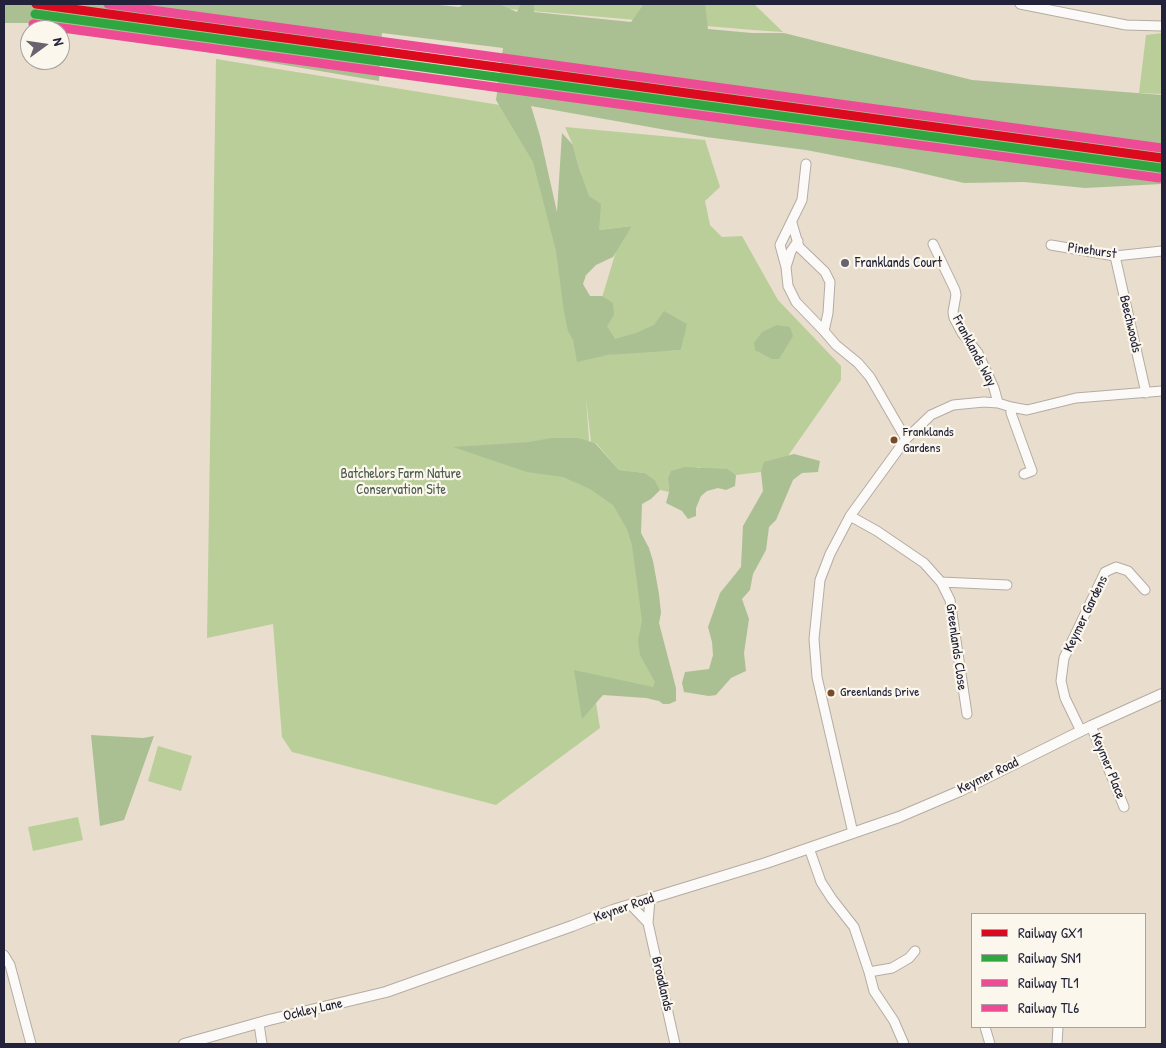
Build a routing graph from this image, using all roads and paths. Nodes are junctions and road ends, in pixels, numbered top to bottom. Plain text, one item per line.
1 (1020, 4) edge
2 (1040, 5) edge
3 (1162, 26) edge
4 (806, 164) dead end
5 (792, 223) junction
6 (798, 241) junction
7 (933, 244) dead end
8 (1051, 245) dead end
9 (1162, 251) edge
10 (1115, 256) junction
11 (786, 267) junction
12 (824, 331) junction
13 (1162, 391) edge
14 (1146, 393) junction
15 (998, 403) junction
16 (1011, 408) junction
17 (906, 438) junction
18 (1024, 474) dead end
19 (850, 516) junction
20 (941, 582) junction
21 (1007, 584) dead end
22 (1145, 590) dead end
23 (1162, 694) edge
24 (967, 714) dead end
25 (1091, 726) junction
26 (1081, 731) junction
27 (1124, 807) dead end
28 (852, 833) junction
29 (809, 848) junction
30 (650, 899) junction
31 (631, 905) junction
32 (648, 923) junction
33 (915, 952) dead end
34 (4, 955) edge
35 (869, 972) junction
36 (440, 973) joint
37 (259, 1024) junction
38 (986, 1028) edge
39 (1058, 1028) edge
40 (31, 1044) edge
41 (184, 1044) edge
42 (262, 1044) edge
43 (675, 1044) edge
44 (904, 1044) edge
45 (990, 1044) edge
46 (1057, 1044) edge

1 - 2 street
2 - 3 street
4 - 5 street
5 - 6 street
5 - 11 street
6 - 11 street
6 - 12 street
7 - 15 street, Franklands Way
8 - 10 street, Pinehurst
9 - 10 street, Pinehurst
10 - 14 street, Beechwoods
11 - 12 street
12 - 17 street
13 - 14 street
14 - 16 street
15 - 16 street
15 - 17 street
16 - 18 street
17 - 19 street
19 - 20 street, Greenlands Close
19 - 28 street
20 - 21 street, Greenlands Close
20 - 24 street, Greenlands Close
22 - 26 street, Keymer Gardens
23 - 25 street, Keymer Road
25 - 26 street, Keymer Road
25 - 27 street, Keymer Place
26 - 28 street, Keymer Road
28 - 29 street, Keymer Road
29 - 30 street, Keyner Road
29 - 35 street
30 - 31 street, Keyner Road
30 - 32 street, Broadlands
31 - 32 street
31 - 36 street, Keyner Road
32 - 43 street, Broadlands
33 - 35 street
34 - 40 street
35 - 44 street
36 - 37 street, Ockley Lane
37 - 41 street, Ockley Lane
37 - 42 street
38 - 45 street
39 - 46 street

